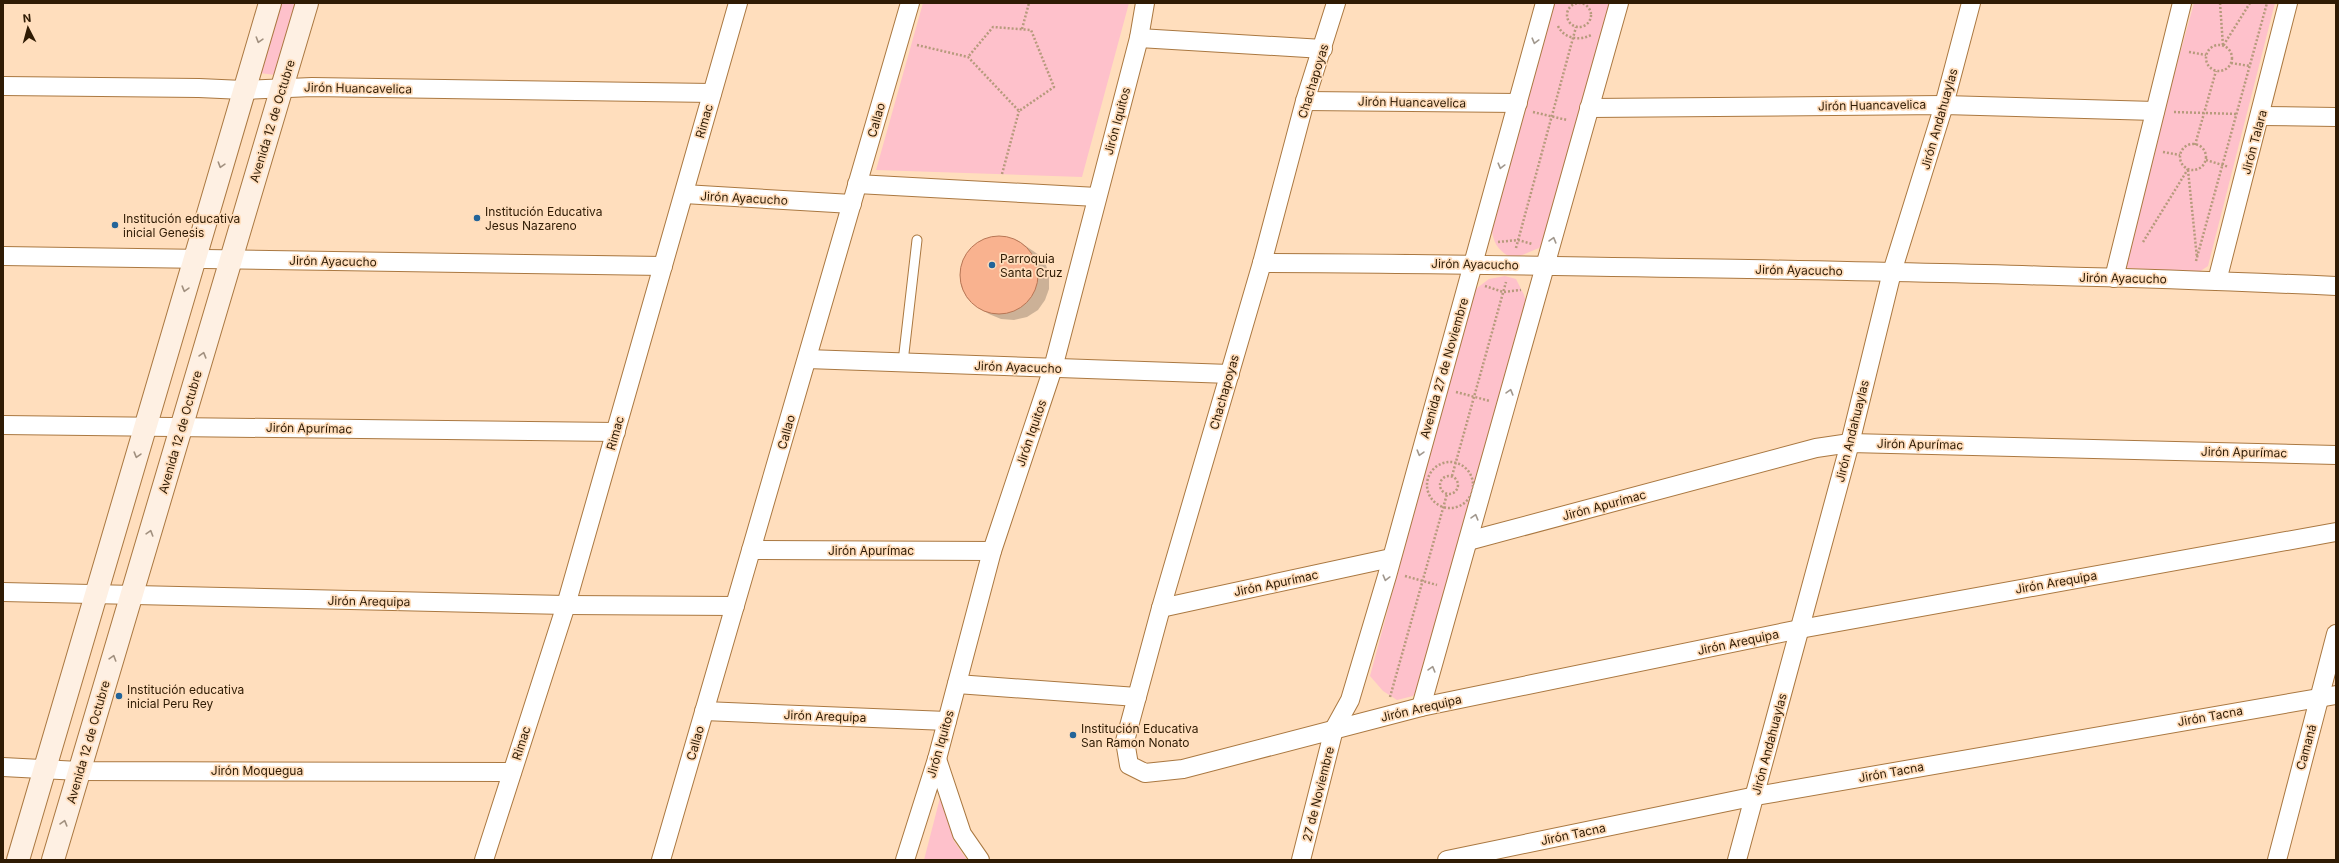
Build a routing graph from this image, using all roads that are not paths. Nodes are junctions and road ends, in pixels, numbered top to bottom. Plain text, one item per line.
1 (270, 3) edge
2 (307, 3) edge
3 (738, 3) edge
4 (910, 3) edge
5 (1145, 3) edge
6 (1336, 3) edge
7 (1545, 3) edge
8 (1619, 3) edge
9 (1971, 3) edge
10 (2182, 3) edge
11 (2288, 3) edge
12 (1139, 38) junction
13 (1323, 49) junction
14 (3, 86) edge
15 (281, 88) junction
16 (243, 90) junction
17 (712, 93) junction
18 (1306, 101) junction
19 (1944, 105) junction
20 (1524, 107) junction
21 (1589, 108) junction
22 (2155, 111) junction
23 (2261, 116) junction
24 (2336, 117) edge
25 (857, 184) junction
26 (684, 194) junction
27 (1097, 197) junction
28 (852, 204) junction
29 (917, 240) dead end
30 (3, 256) edge
31 (193, 260) junction
32 (230, 261) junction
33 (1262, 263) junction
34 (1474, 263) junction
35 (663, 266) junction
36 (1545, 266) junction
37 (1892, 272) junction
38 (2114, 278) junction
39 (2217, 280) junction
40 (2336, 286) edge
41 (807, 358) junction
42 (903, 362) junction
43 (1053, 368) junction
44 (1230, 374) junction
45 (3, 425) edge
46 (145, 426) junction
47 (182, 426) junction
48 (616, 432) junction
49 (1850, 443) junction
50 (2336, 454) edge
51 (2336, 532) edge
52 (1468, 541) junction
53 (751, 550) junction
54 (992, 551) junction
55 (1391, 558) junction
56 (3, 592) edge
57 (95, 594) junction
58 (131, 595) junction
59 (566, 605) junction
60 (735, 606) junction
61 (1161, 608) junction
62 (1800, 629) junction
63 (2336, 634) edge
64 (957, 684) junction
65 (2328, 696) edge
66 (1137, 697) junction
67 (1421, 707) junction
68 (704, 711) junction
69 (947, 721) junction
70 (1334, 729) junction
71 (937, 759) junction
72 (3, 767) edge
73 (44, 770) junction
74 (79, 771) junction
75 (512, 772) junction
76 (1145, 773) joint
77 (1756, 796) junction
78 (18, 860) edge
79 (53, 860) edge
80 (484, 860) edge
81 (661, 860) edge
82 (904, 860) edge
83 (980, 860) edge
84 (1301, 860) edge
85 (1447, 860) edge
86 (1737, 860) edge
87 (2276, 860) edge

1 -> 16 main road
2 - 15 main road, Avenida 12 de Octubre
3 - 17 street, Rimac
4 - 25 street, Callao
5 - 12 street, Jirón Iquitos
6 - 13 street, Chachapoyas
7 -> 20 street, Avenida 27 de Noviembre
8 - 21 street
9 - 19 street, Jirón Andahuaylas
10 - 22 street
11 - 23 street, Jirón Talara
12 - 13 street
12 - 27 street, Jirón Iquitos
13 - 18 street, Chachapoyas
14 - 16 street, Jirón Huancavelica
15 - 16 street, Jirón Huancavelica
15 - 17 street, Jirón Huancavelica
15 - 32 main road, Avenida 12 de Octubre
16 -> 31 main road
17 - 26 street, Rimac
18 - 20 street, Jirón Huancavelica
18 - 33 street, Chachapoyas
19 - 21 street, Jirón Huancavelica
19 - 22 street, Jirón Huancavelica
19 - 37 street, Jirón Andahuaylas
20 -> 34 street, Avenida 27 de Noviembre
36 -> 21 street
22 - 38 street
23 - 24 street
23 - 39 street, Jirón Talara
25 - 27 street
25 - 28 street, Callao
26 - 28 street, Jirón Ayacucho
26 - 35 street, Rimac
27 - 43 street, Jirón Iquitos
28 - 41 street, Callao
29 - 42 lane
30 - 31 street, Jirón Ayacucho
31 - 32 street, Jirón Ayacucho
31 -> 46 main road
32 - 35 street, Jirón Ayacucho
47 -> 32 main road, Avenida 12 de Octubre
33 - 34 street, Jirón Ayacucho
33 - 44 street, Chachapoyas
34 - 36 street, Jirón Ayacucho
34 -> 55 street, Avenida 27 de Noviembre
35 - 48 street, Rimac
36 - 37 street, Jirón Ayacucho
52 -> 36 street
37 - 38 street, Jirón Ayacucho
37 - 49 street, Jirón Andahuaylas
38 - 39 street, Jirón Ayacucho
39 - 40 street, Jirón Ayacucho
41 - 42 street, Jirón Ayacucho
41 - 53 street, Callao
42 - 43 street, Jirón Ayacucho
43 - 44 street, Jirón Ayacucho
43 - 54 street, Jirón Iquitos
44 - 61 street, Chachapoyas
45 - 46 street, Jirón Apurímac
46 - 47 street, Jirón Apurímac
46 -> 57 main road
47 - 48 street, Jirón Apurímac
58 -> 47 main road, Avenida 12 de Octubre
48 - 59 street, Rimac
49 - 50 street, Jirón Apurímac
49 - 52 street, Jirón Apurímac
49 - 62 street, Jirón Andahuaylas
51 - 62 street, Jirón Arequipa
67 -> 52 street
53 - 54 street, Jirón Apurímac
53 - 60 street, Callao
54 - 64 street, Jirón Iquitos
55 - 61 street, Jirón Apurímac
55 -> 70 street, Avenida 27 de Noviembre
56 - 57 street, Jirón Arequipa
57 - 58 street, Jirón Arequipa
57 - 73 main road
58 - 59 street, Jirón Arequipa
74 -> 58 main road, Avenida 12 de Octubre
59 - 60 street, Jirón Arequipa
59 - 75 street, Rimac
60 - 68 street, Callao
61 - 66 street, Chachapoyas
62 - 67 street, Jirón Arequipa
62 - 77 street, Jirón Andahuaylas
63 - 65 street, Camaná
64 - 66 street
64 - 69 street, Jirón Iquitos
65 - 77 street, Jirón Tacna
65 - 87 street, Camaná
66 - 76 street, Chachapoyas
67 - 70 street, Jirón Arequipa
68 - 69 street, Jirón Arequipa
68 - 81 street, Callao
69 - 71 street, Jirón Iquitos
70 - 76 street, Jirón Arequipa
70 - 84 street, 27 de Noviembre
71 - 82 street, Jirón Iquitos
71 - 83 street
72 - 73 street, Jirón Moquegua
73 - 74 street, Jirón Moquegua
73 - 78 main road
74 - 75 street, Jirón Moquegua
79 -> 74 main road, Avenida 12 de Octubre
75 - 80 street, Rimac
77 - 85 street, Jirón Tacna
77 - 86 street, Jirón Andahuaylas

